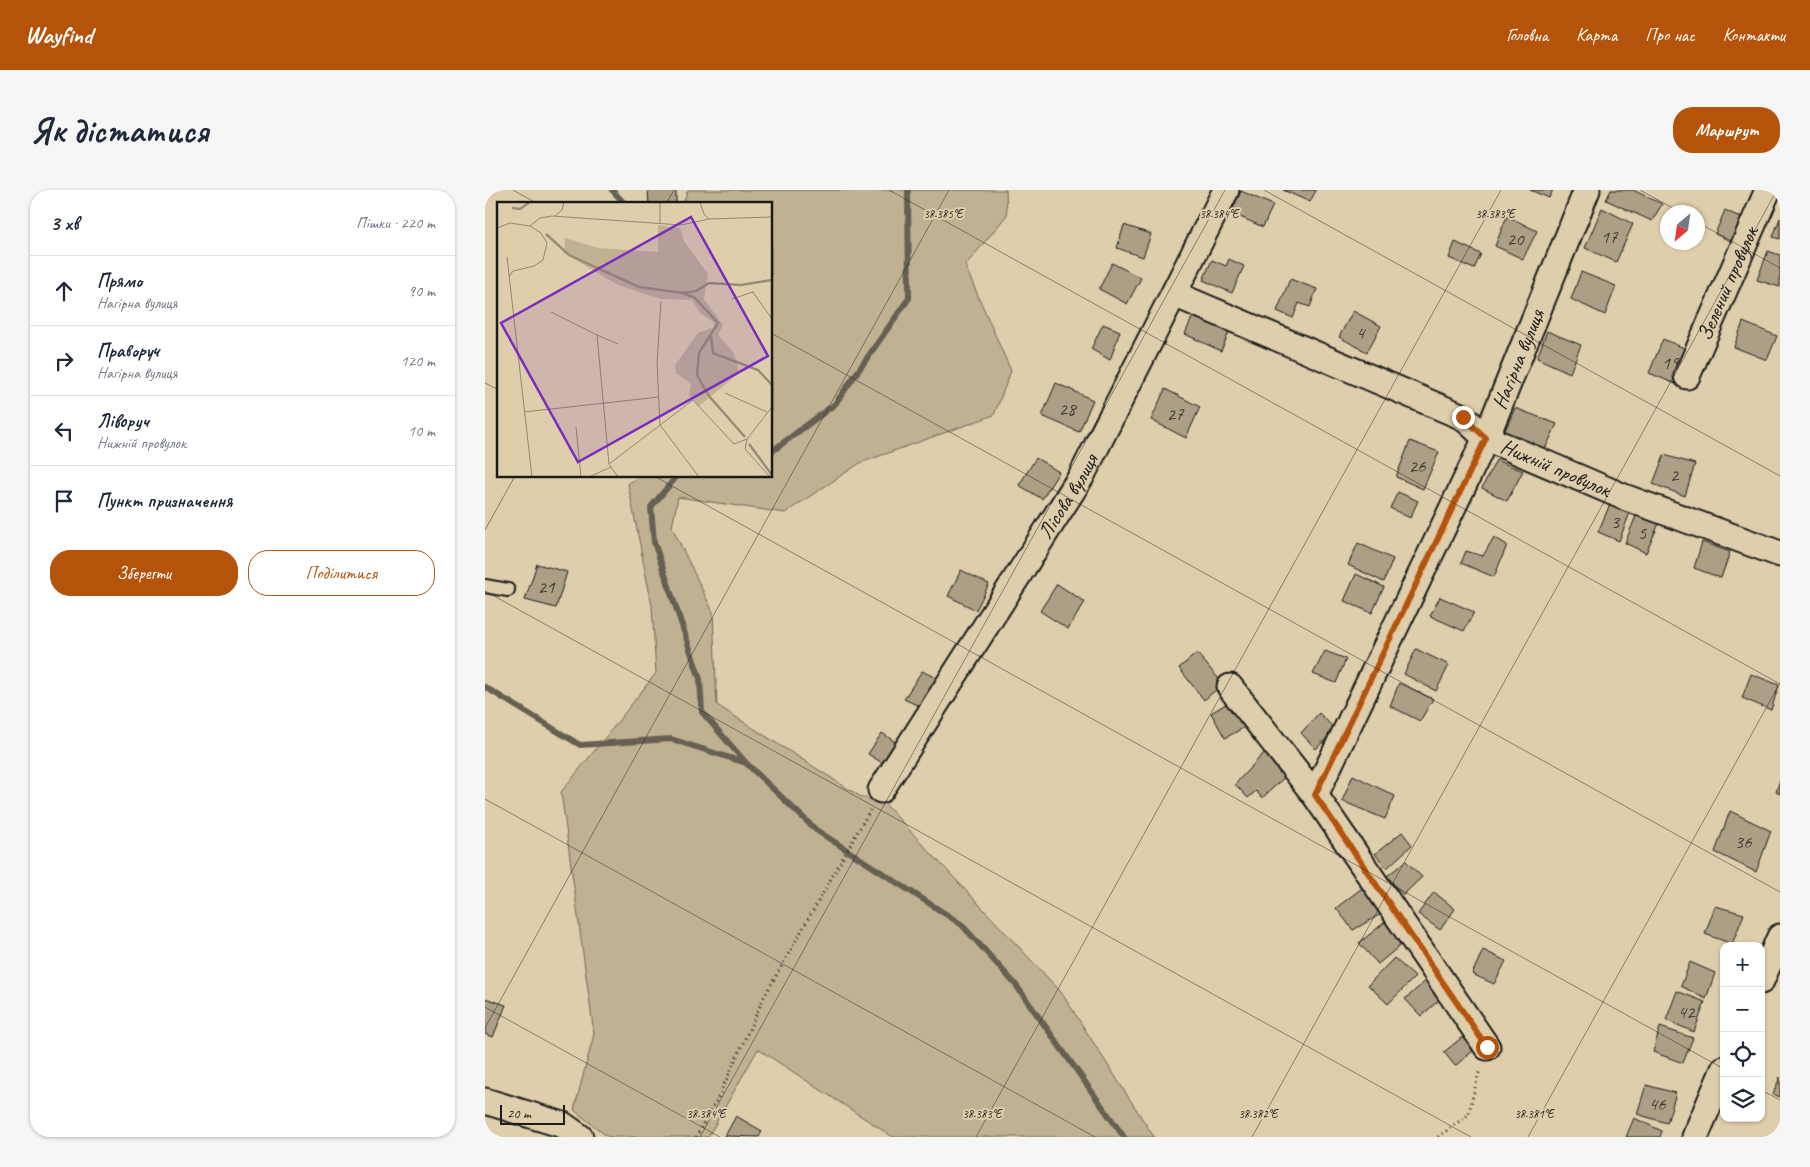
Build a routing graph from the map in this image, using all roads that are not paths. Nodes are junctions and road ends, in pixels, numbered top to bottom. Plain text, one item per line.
1 (1226, 190) edge
2 (1587, 190) edge
3 (1768, 190) edge
4 (1174, 294) junction
5 (1687, 376) dead end
6 (1486, 438) junction
7 (1780, 554) edge
8 (485, 586) edge
9 (508, 590) dead end
10 (1230, 687) dead end
11 (881, 790) road end
12 (1315, 795) junction
13 (1780, 937) edge
14 (1765, 972) edge
15 (1487, 1047) road end
16 (1720, 1077) edge
17 (485, 1102) edge
18 (580, 1137) edge
19 (1695, 1137) edge

1 - 4 street, Лісова вулиця
2 - 6 street, Нагірна вулиця
3 - 5 street, Зелений провулок
4 - 6 street, Нижній провулок
4 - 11 street, Лісова вулиця
6 - 7 street, Нижній провулок
6 - 12 street, Нагірна вулиця
8 - 9 lane
10 - 12 street
12 - 15 street
13 - 14 street
16 - 19 street
17 - 18 street

